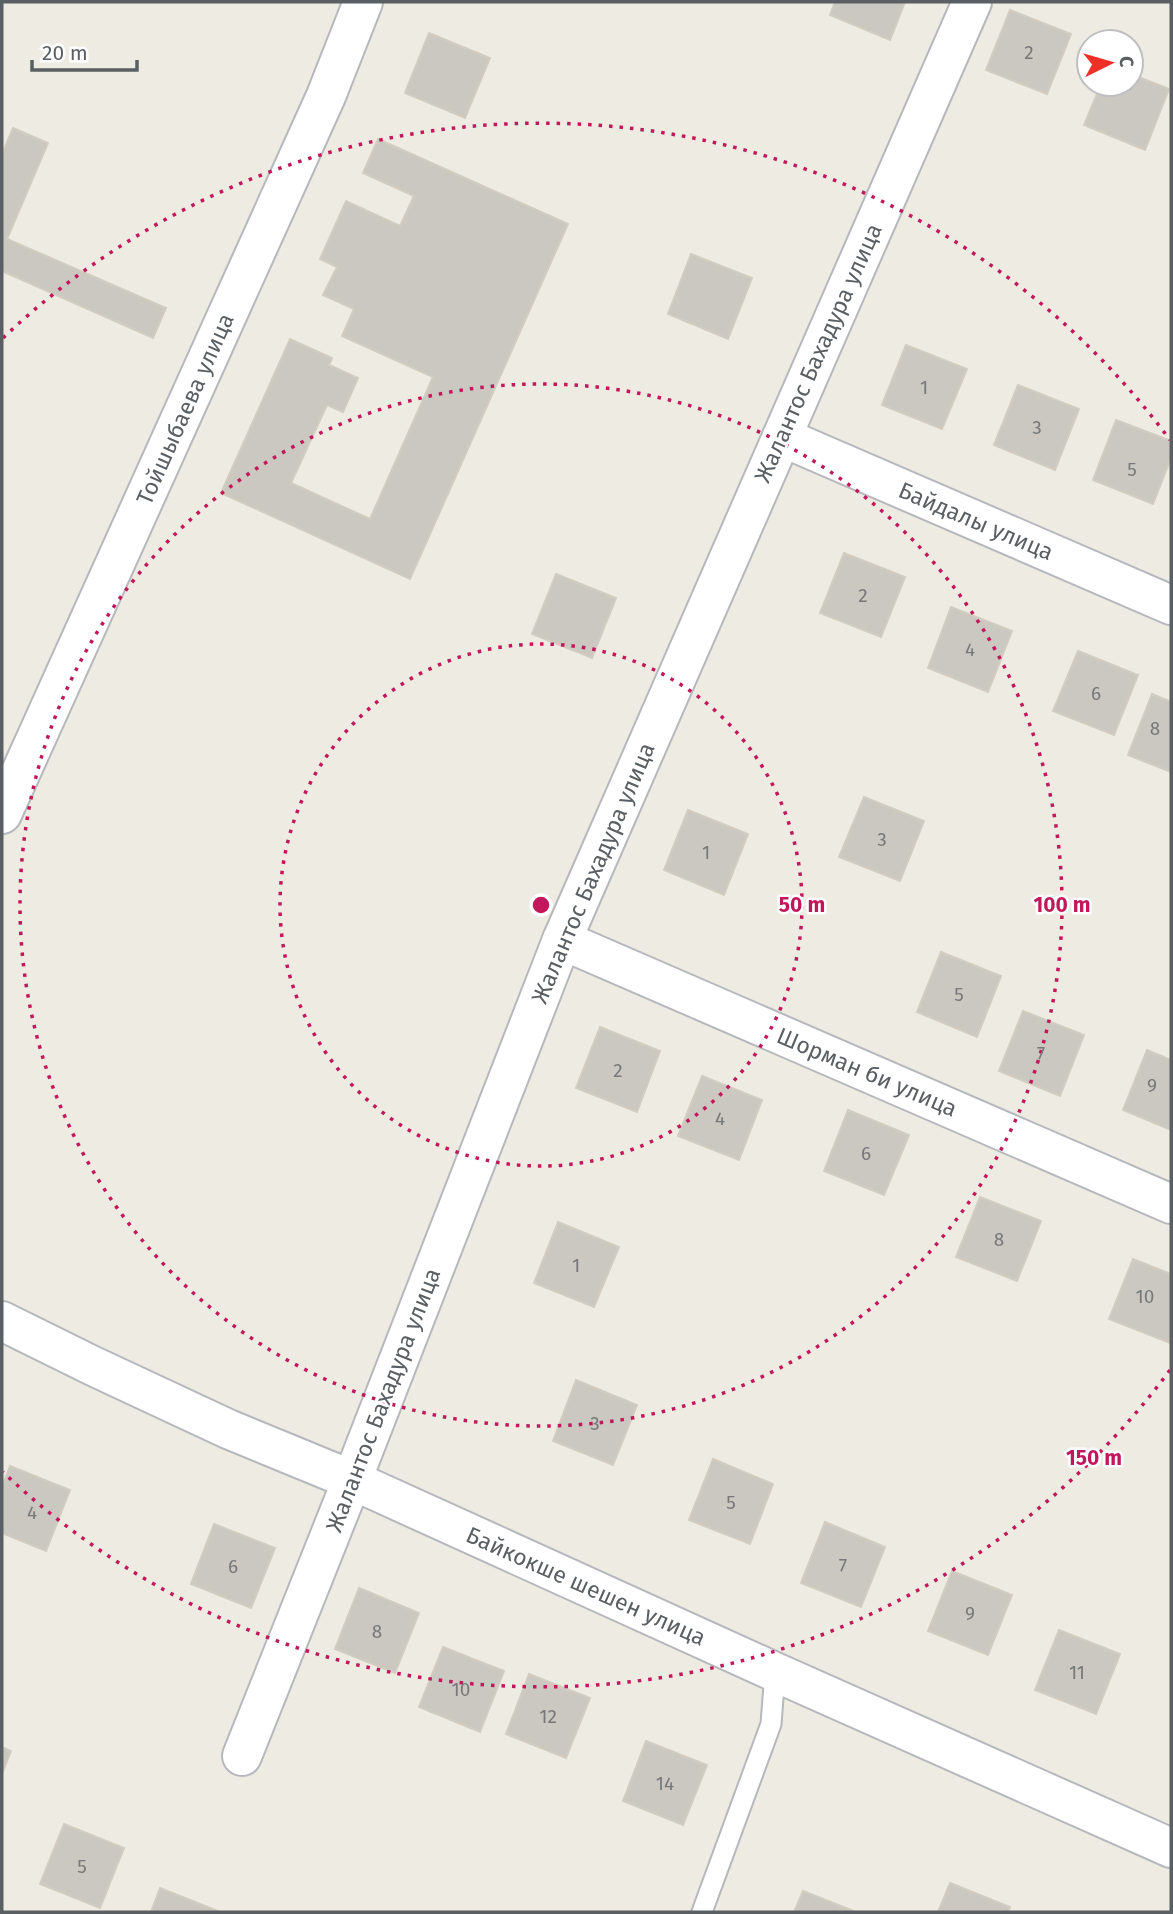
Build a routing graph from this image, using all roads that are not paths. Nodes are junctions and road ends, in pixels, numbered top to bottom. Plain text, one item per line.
1 (363, 2) edge
2 (972, 2) edge
3 (782, 437) junction
4 (1171, 605) edge
5 (2, 814) edge
6 (562, 940) junction
7 (1171, 1204) edge
8 (2, 1321) edge
9 (352, 1480) junction
10 (775, 1672) junction
11 (242, 1756) dead end
12 (1171, 1848) edge
13 (702, 1912) edge

1 - 5 street, Тойшыбаева улица
2 - 3 street, Жалантос Бахадура улица
3 - 4 street, Байдалы улица
3 - 6 street, Жалантос Бахадура улица
6 - 7 street, Шорман би улица
6 - 9 street, Жалантос Бахадура улица
8 - 9 street, Байкокше шешен улица
9 - 10 street, Байкокше шешен улица
9 - 11 street, Жалантос Бахадура улица
10 - 12 street, Байкокше шешен улица
10 - 13 lane

